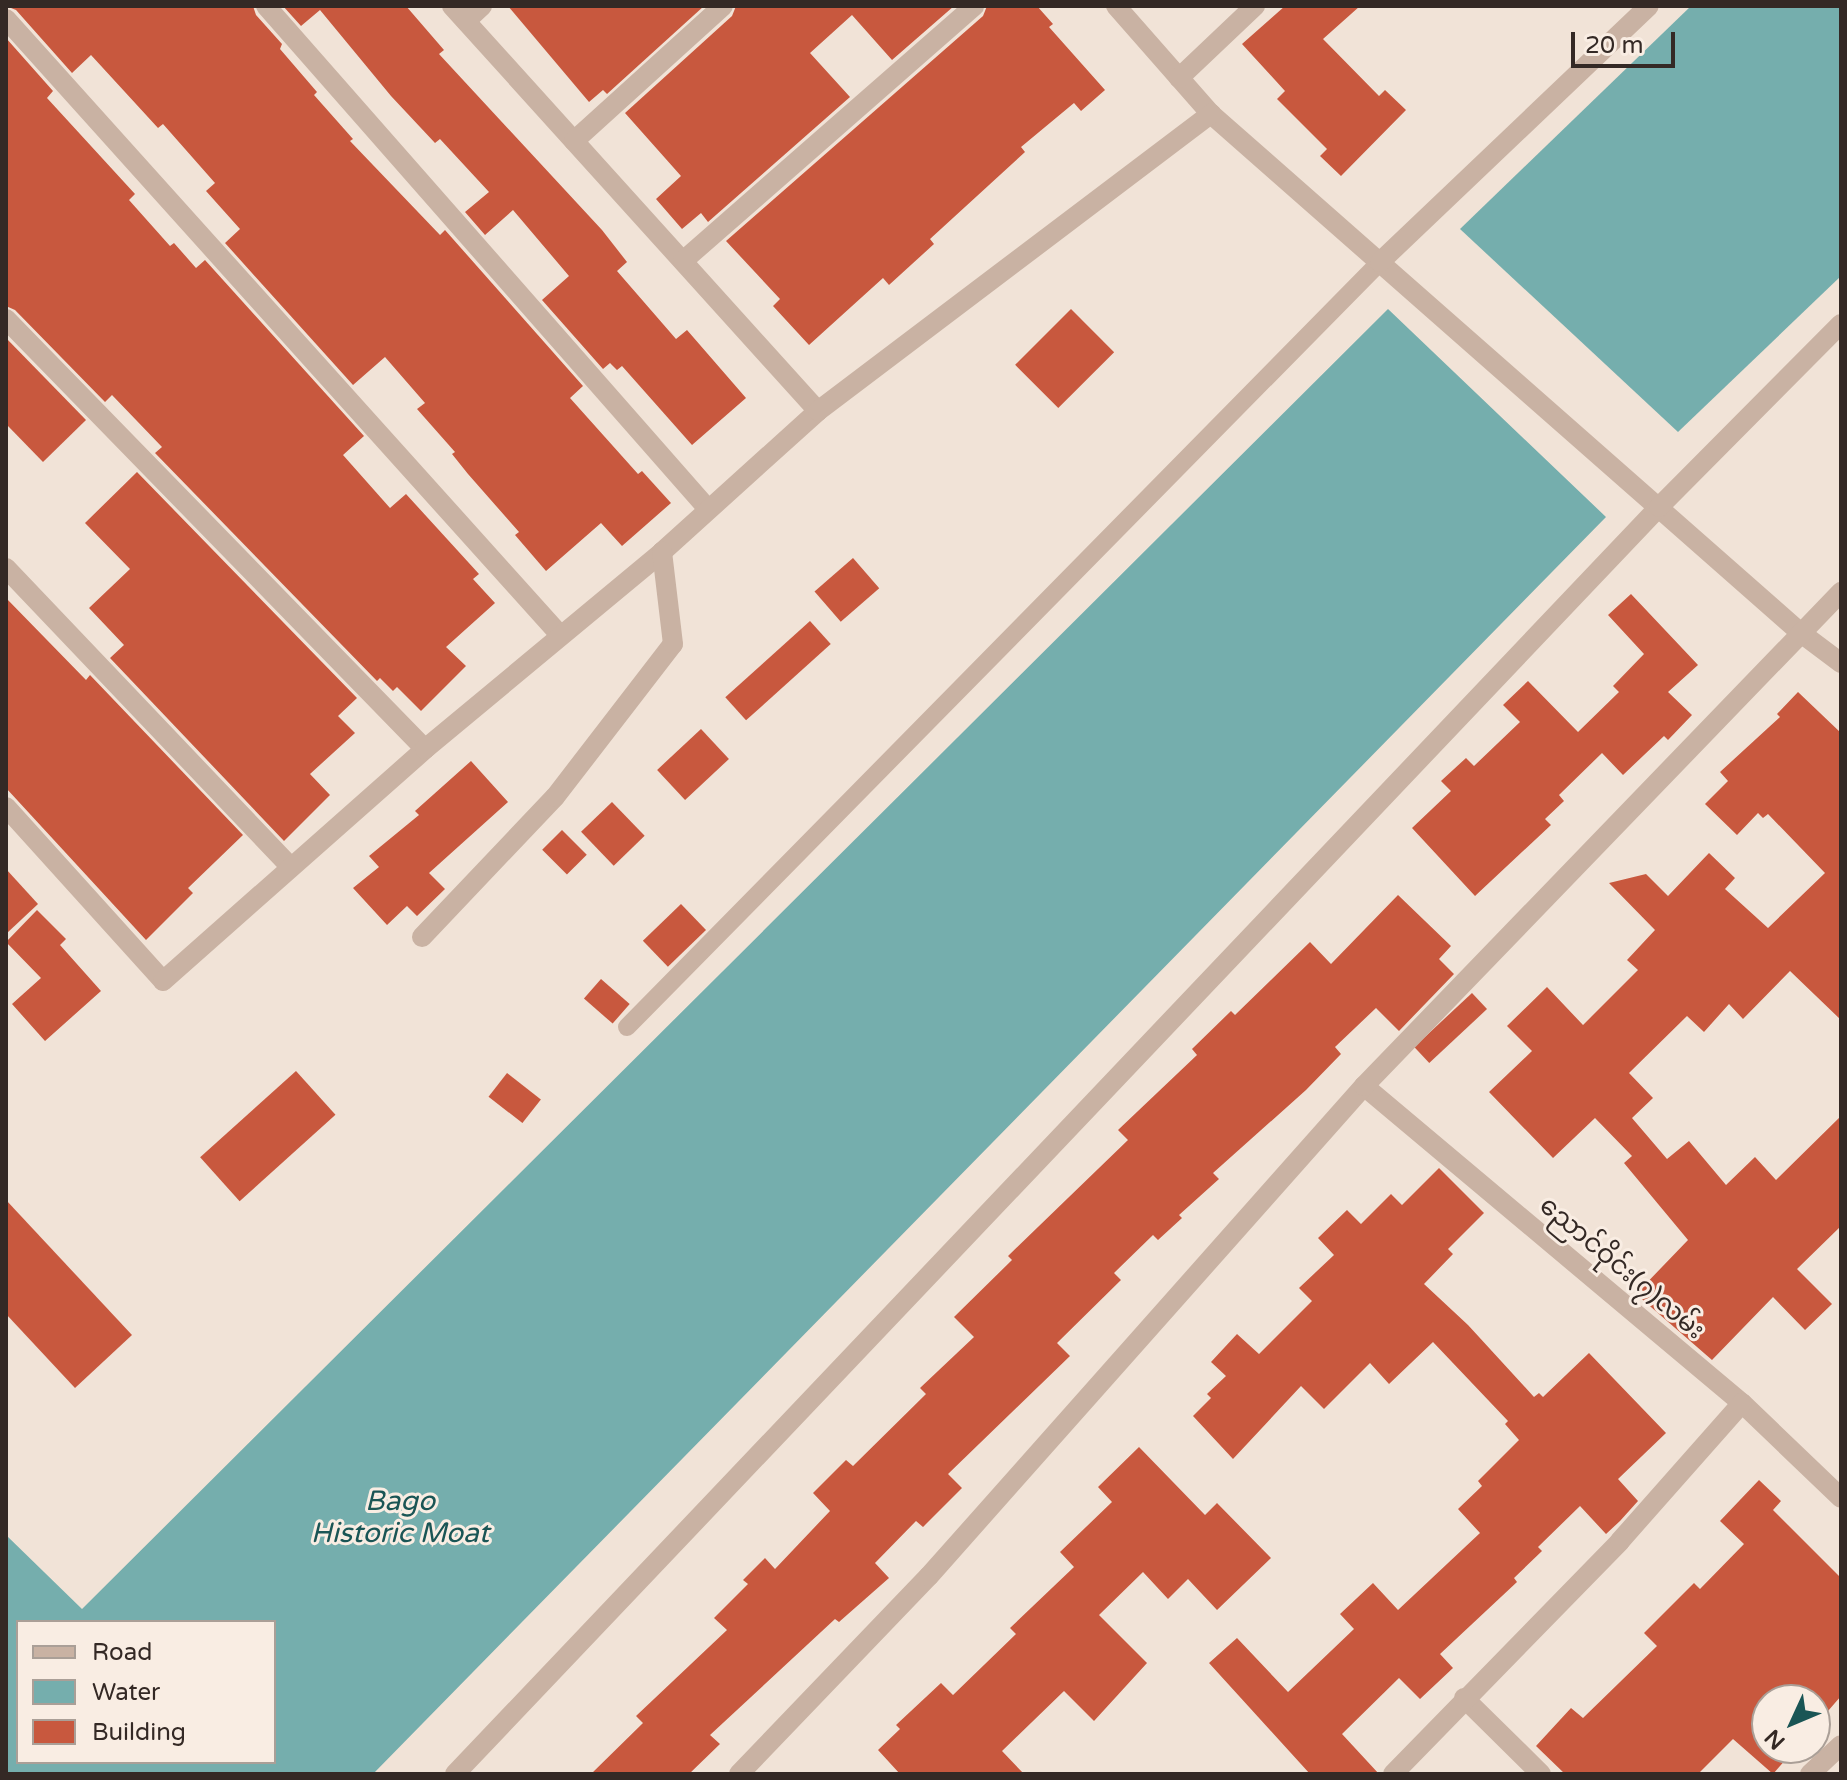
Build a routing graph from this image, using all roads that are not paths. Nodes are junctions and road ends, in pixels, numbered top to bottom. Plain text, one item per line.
1 (266, 6) edge
2 (482, 6) edge
3 (723, 6) edge
4 (974, 6) edge
5 (1116, 6) edge
6 (1255, 6) edge
7 (1649, 6) edge
8 (459, 14) edge
9 (6, 19) edge
10 (1179, 78) junction
11 (1211, 114) junction
12 (574, 141) junction
13 (683, 261) junction
14 (1380, 262) junction
15 (6, 319) edge
16 (1841, 324) edge
17 (818, 411) junction
18 (1659, 507) junction
19 (708, 509) junction
20 (662, 552) junction
21 (6, 568) edge
22 (1841, 592) edge
23 (1801, 633) junction
24 (560, 635) junction
25 (1841, 663) edge
26 (425, 749) junction
27 (6, 807) edge
28 (291, 867) junction
29 (422, 937) dead end
30 (627, 1027) dead end
31 (1364, 1086) junction
32 (1742, 1403) junction
33 (1841, 1498) edge
34 (1464, 1698) junction
35 (1841, 1745) edge
36 (455, 1774) edge
37 (739, 1774) edge
38 (1393, 1774) edge
39 (1541, 1774) edge
40 (1810, 1774) edge

1 - 19 street
2 - 8 street
3 - 12 street
4 - 13 street
5 - 10 street
6 - 10 street
7 - 14 street
8 - 12 street
9 - 24 street
10 - 11 street
11 - 14 street
11 - 17 street
12 - 13 street
13 - 17 street
14 - 18 street
14 - 30 lane
15 - 26 street
16 - 18 street
17 - 19 street
18 - 23 street
18 - 36 street
19 - 20 street
20 - 24 street
20 - 29 street
21 - 28 street
22 - 23 street
23 - 25 street
23 - 31 street
24 - 26 street
26 - 28 street
27 - 28 street
31 - 32 street, ညောင်ဝိုင်း(၇)လမ်း
31 - 37 street
32 - 33 street, ညောင်ဝိုင်း(၇)လမ်း
32 - 34 street
34 - 38 street
34 - 39 street
35 - 40 street

